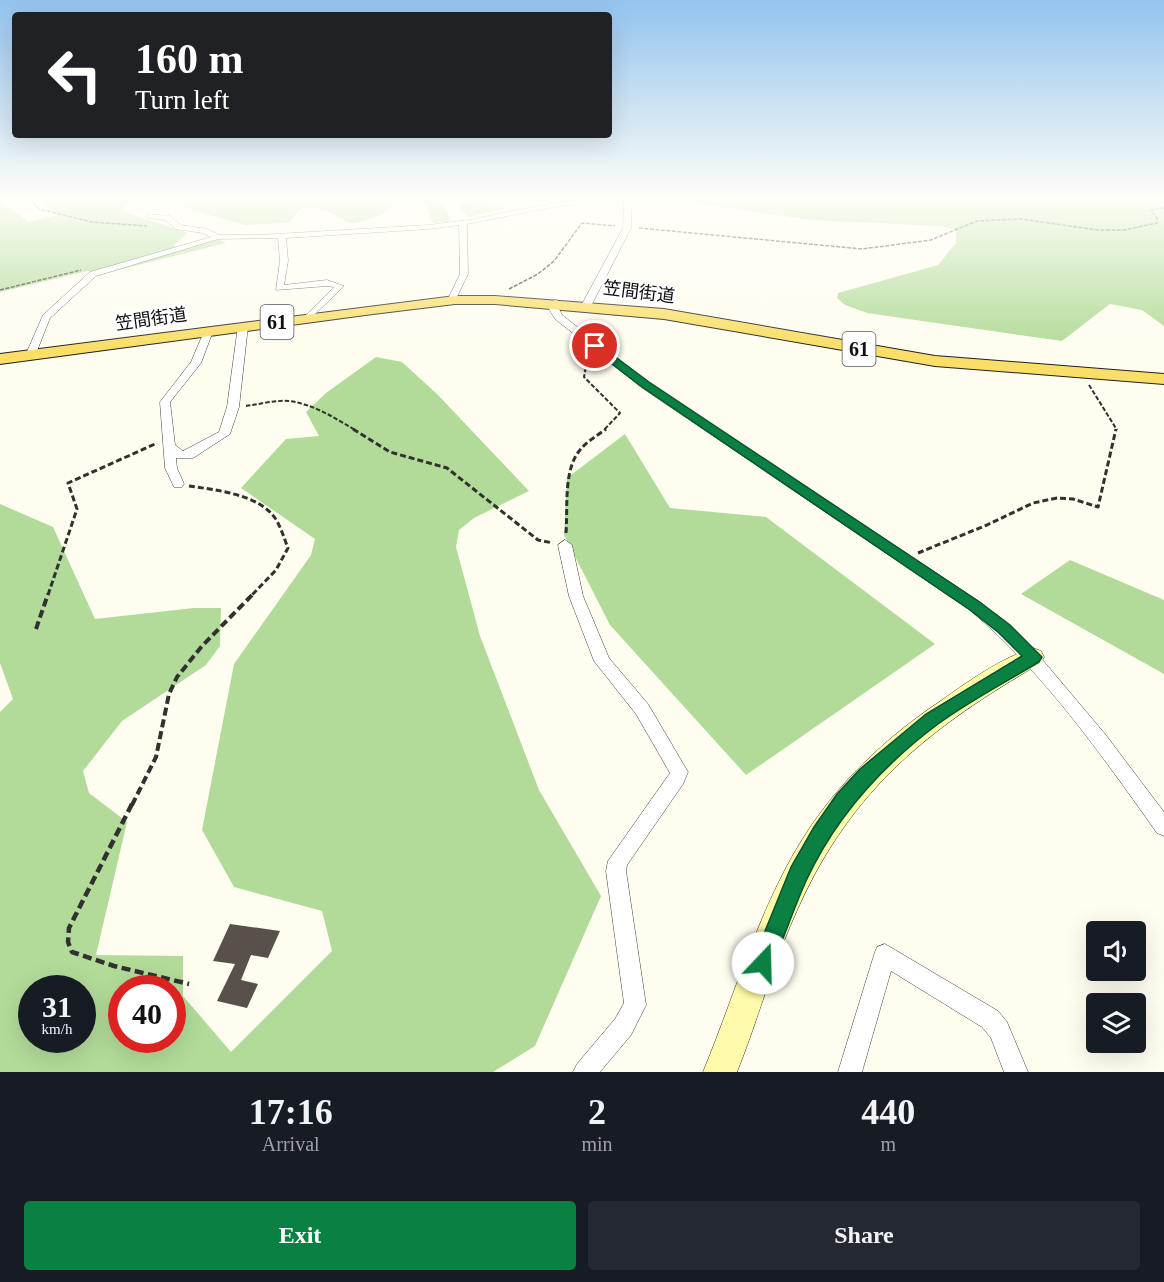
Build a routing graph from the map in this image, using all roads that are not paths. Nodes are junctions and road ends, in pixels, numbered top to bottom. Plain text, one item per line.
1 (177, 249) edge
2 (283, 249) edge
3 (464, 249) edge
4 (616, 249) edge
5 (451, 301) junction
6 (556, 303) junction
7 (586, 306) junction
8 (309, 317) junction
9 (243, 326) junction
10 (208, 331) junction
11 (31, 354) junction
12 (0, 358) edge
13 (1164, 379) edge
14 (169, 443) junction
15 (178, 484) road end
16 (565, 545) road end
17 (1034, 657) junction
18 (1164, 827) edge
19 (585, 1072) edge
20 (720, 1072) edge
21 (850, 1072) edge
22 (1016, 1072) edge

1 - 11 street
2 - 8 street
3 - 5 street
4 - 7 street
5 - 6 main road, 笠間街道 / 61
5 - 8 main road, 笠間街道 / 61
6 - 7 main road, 笠間街道 / 61
6 - 17 street
7 - 13 main road, 笠間街道 / 61
8 - 9 main road, 笠間街道 / 61
9 - 10 main road, 笠間街道 / 61
9 - 14 street
10 - 11 main road, 笠間街道 / 61
10 - 14 street
11 - 12 main road, 笠間街道 / 61
14 - 15 street
16 - 19 street
17 - 18 street
17 - 20 street
21 - 22 street

